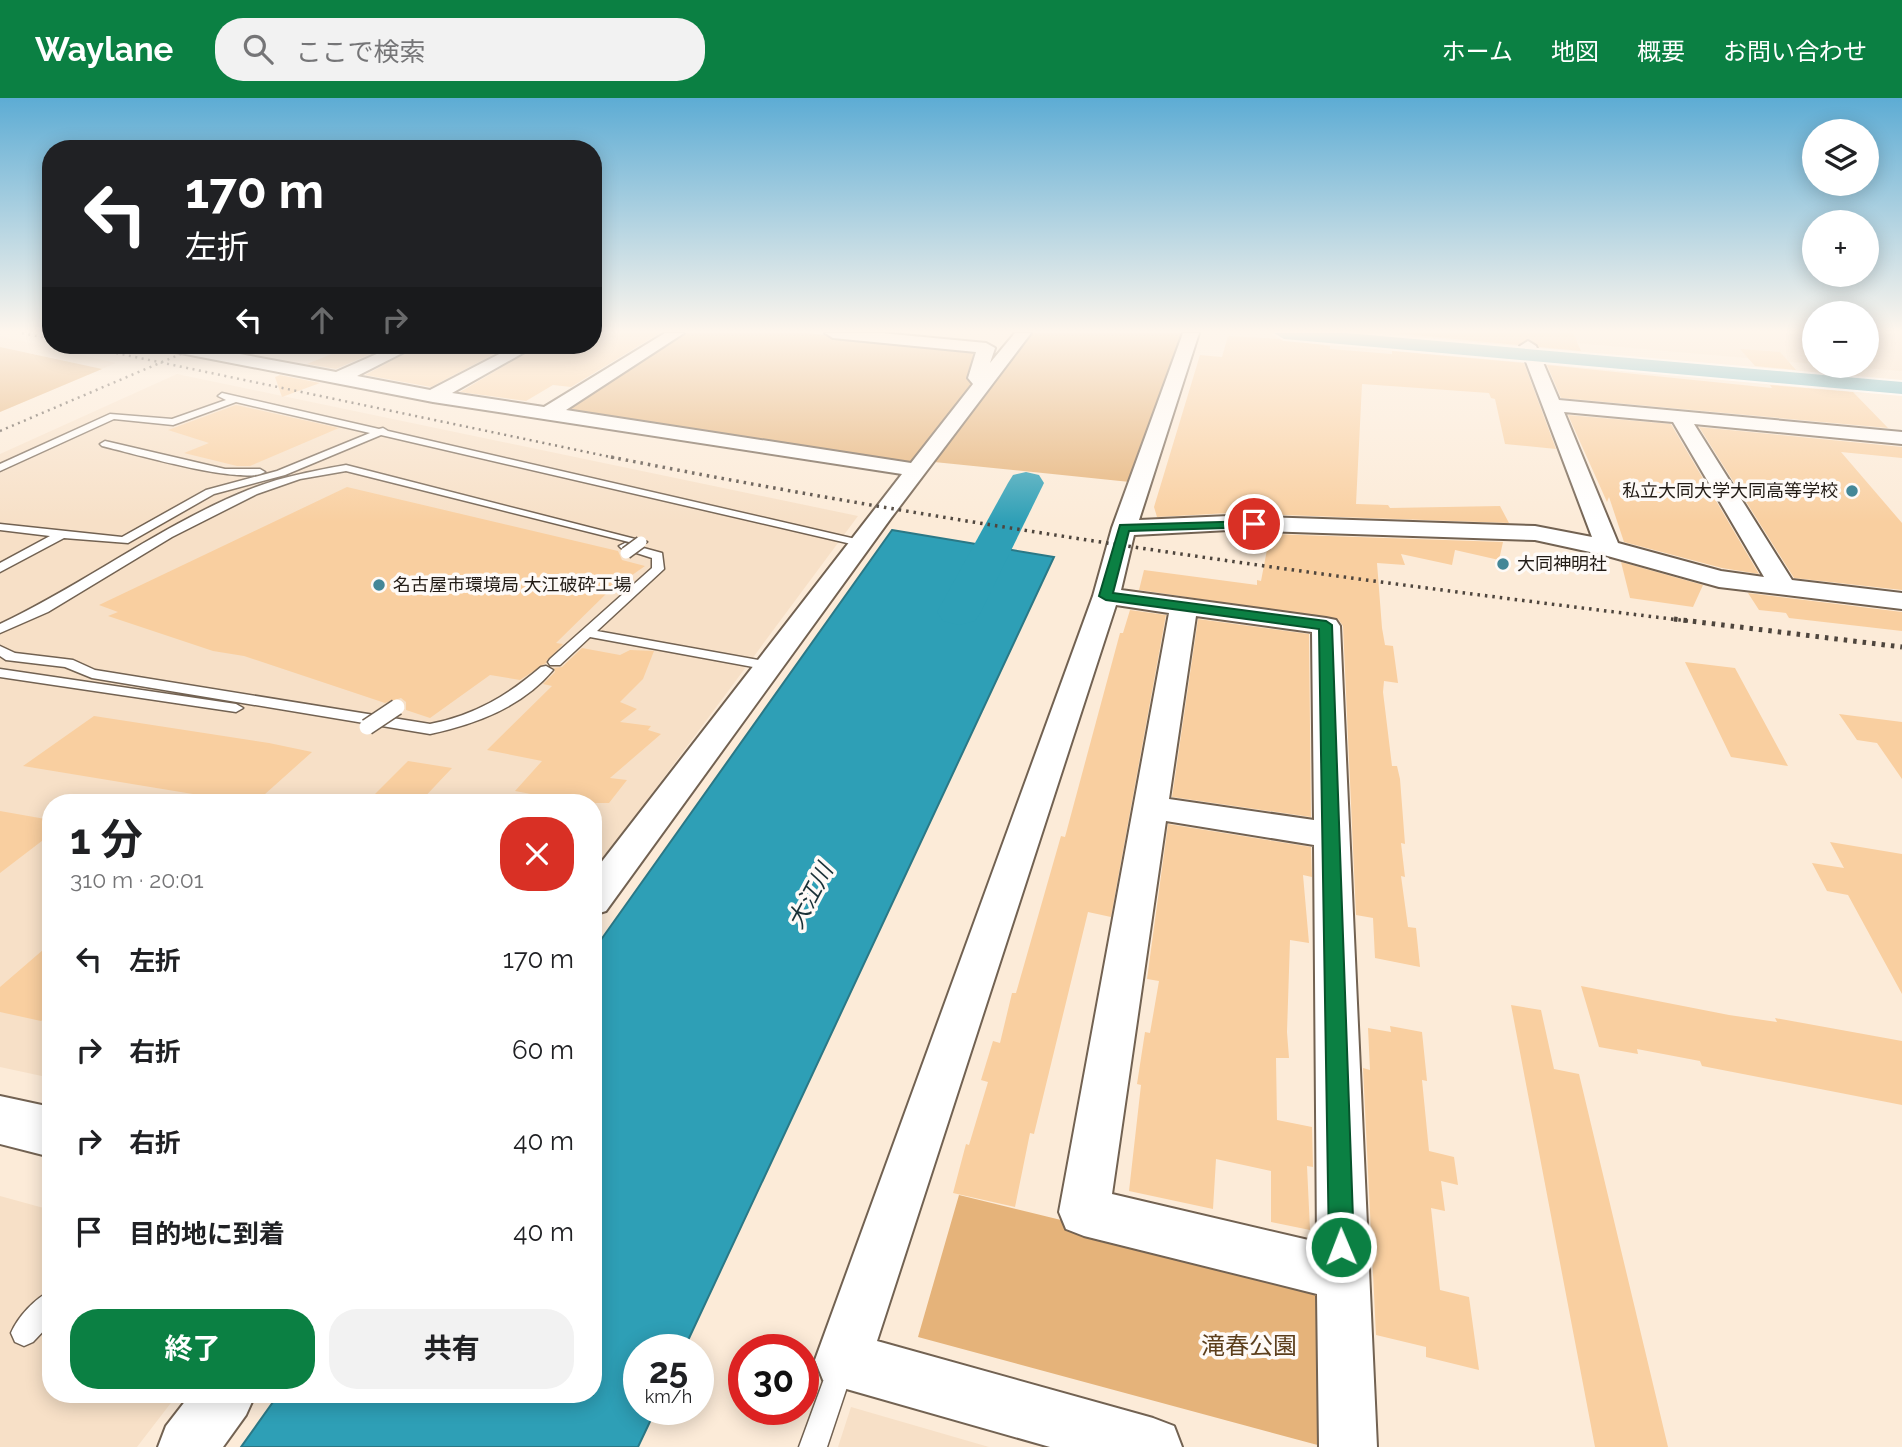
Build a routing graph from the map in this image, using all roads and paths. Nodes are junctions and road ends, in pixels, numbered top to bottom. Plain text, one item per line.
1 (222, 396) dead end
2 (433, 396) edge
3 (575, 396) edge
4 (973, 396) edge
5 (1169, 396) edge
6 (1549, 396) edge
7 (236, 399) junction
8 (1553, 405) junction
9 (548, 413) junction
10 (1680, 417) junction
11 (383, 431) junction
12 (1902, 438) edge
13 (105, 444) dead end
14 (0, 468) edge
15 (292, 469) junction
16 (916, 470) junction
17 (365, 473) junction
18 (2, 528) edge
19 (1124, 528) junction
20 (62, 534) junction
21 (860, 543) junction
22 (1608, 548) junction
23 (626, 553) dead end
24 (0, 568) edge
25 (1782, 585) junction
26 (1106, 596) junction
27 (1902, 601) edge
28 (1184, 606) junction
29 (0, 629) edge
30 (588, 633) junction
31 (6, 653) edge
32 (769, 666) junction
33 (0, 673) edge
34 (43, 680) junction
35 (397, 707) dead end
36 (1149, 807) junction
37 (1330, 835) junction
38 (602, 889) edge
39 (0, 1120) edge
40 (42, 1130) edge
41 (1342, 1275) junction
42 (42, 1314) edge
43 (24, 1333) dead end
44 (843, 1360) junction
45 (220, 1403) edge
46 (187, 1447) edge
47 (813, 1447) edge
48 (1153, 1447) edge
49 (1348, 1447) edge

1 - 7 lane
2 - 9 street
3 - 9 street
4 - 16 street
5 - 19 street
6 - 8 street
7 - 11 lane
7 - 14 lane
8 - 10 street
8 - 22 street
9 - 16 street
10 - 12 street
10 - 25 street
11 - 15 lane
11 - 21 lane
13 - 15 lane
15 - 20 lane
16 - 21 street
17 - 23 lane, bridge
17 - 29 lane
17 - 30 lane
18 - 20 lane
19 - 22 street
19 - 26 street
20 - 24 lane
21 - 32 street
22 - 25 street
25 - 27 street
26 - 28 street
26 - 44 street
28 - 36 street
28 - 37 street
30 - 31 lane
30 - 32 lane
31 - 34 lane
32 - 38 street
33 - 34 lane
34 - 35 lane, bridge
36 - 37 street
36 - 41 street
37 - 41 street
39 - 40 street
41 - 49 street
42 - 43 lane
44 - 47 lane
44 - 48 street
45 - 46 street

